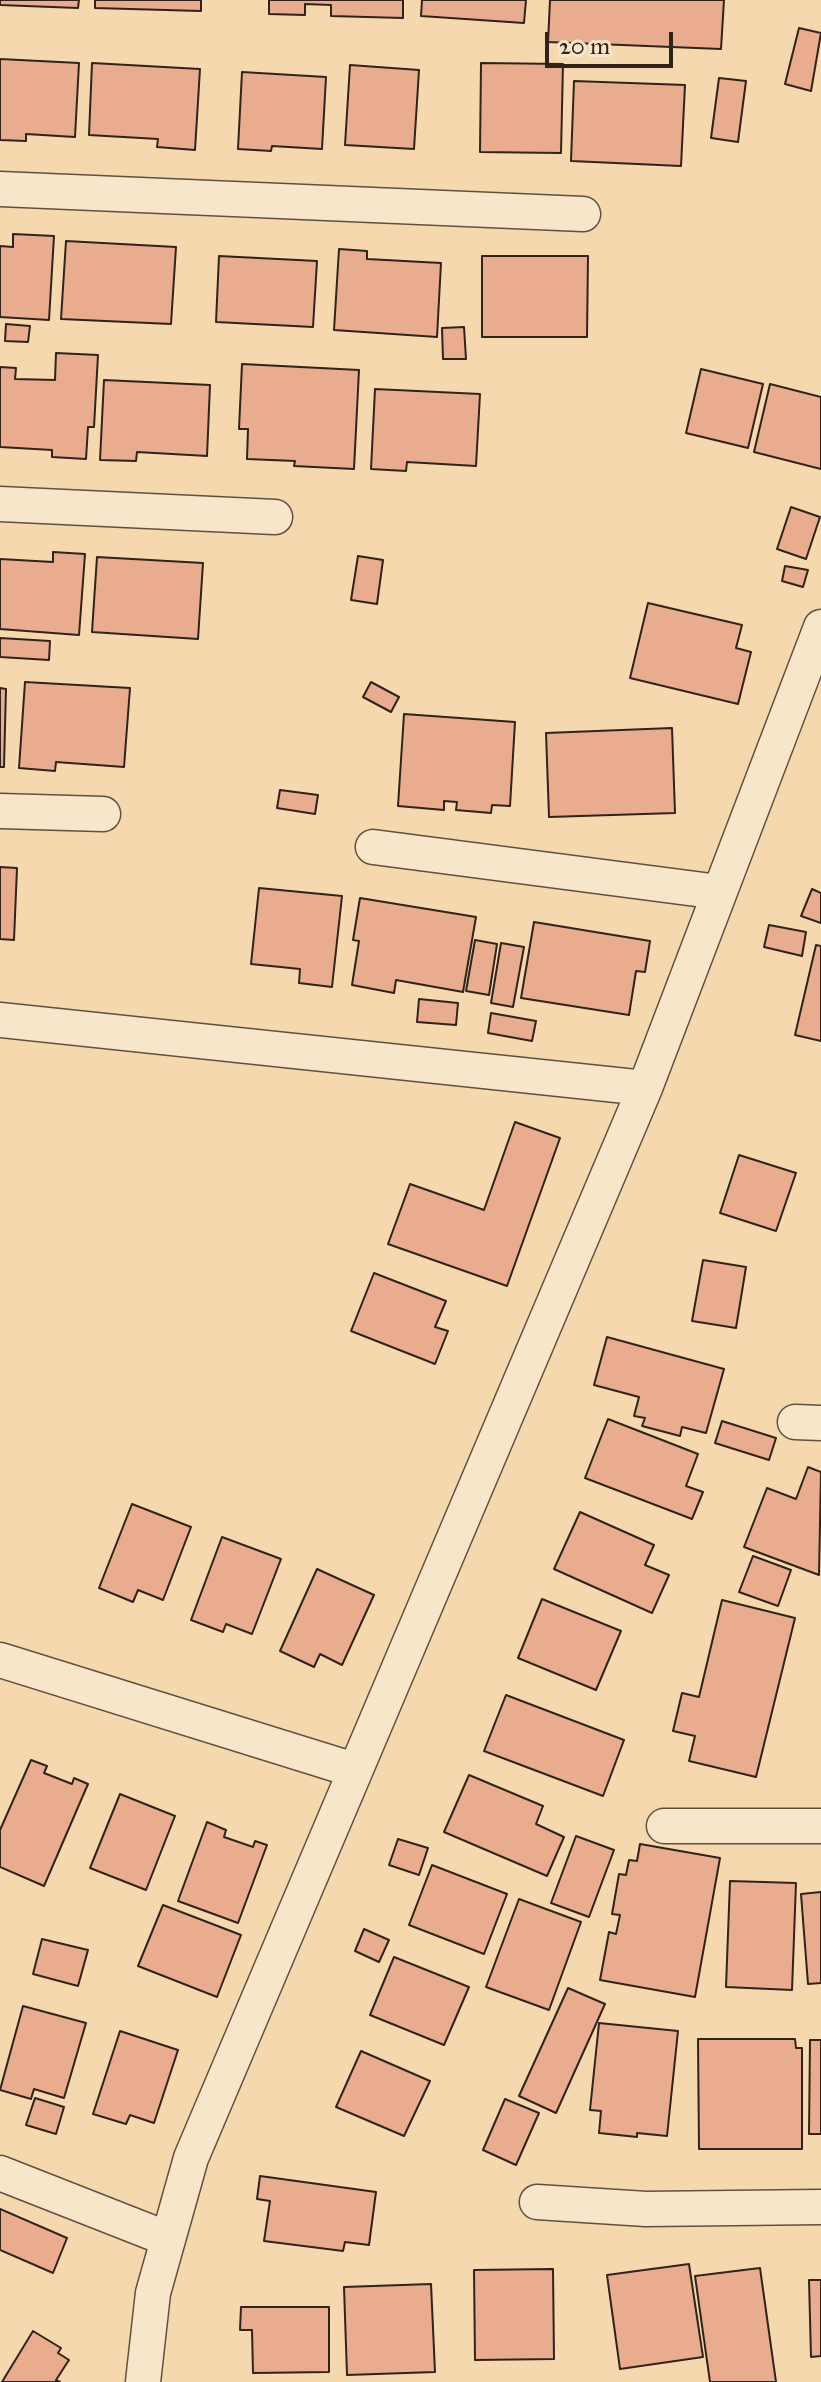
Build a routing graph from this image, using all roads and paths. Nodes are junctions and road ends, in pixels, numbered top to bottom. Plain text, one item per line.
1 (0, 189) edge
2 (583, 214) dead end
3 (0, 504) edge
4 (275, 517) dead end
5 (821, 627) edge
6 (0, 811) edge
7 (103, 814) dead end
8 (373, 847) dead end
9 (719, 892) junction
10 (15, 1022) edge
11 (645, 1088) junction
12 (0, 1660) edge
13 (354, 1770) junction
14 (664, 1826) dead end
15 (821, 1826) edge
16 (0, 2173) edge
17 (537, 2202) dead end
18 (821, 2207) edge
19 (168, 2239) junction
20 (143, 2382) edge

1 - 2 street
3 - 4 street
5 - 9 street
6 - 7 street
8 - 9 street
9 - 11 street
10 - 11 street
11 - 13 street
12 - 13 street
13 - 19 street
14 - 15 street
16 - 19 street
17 - 18 street
19 - 20 street

